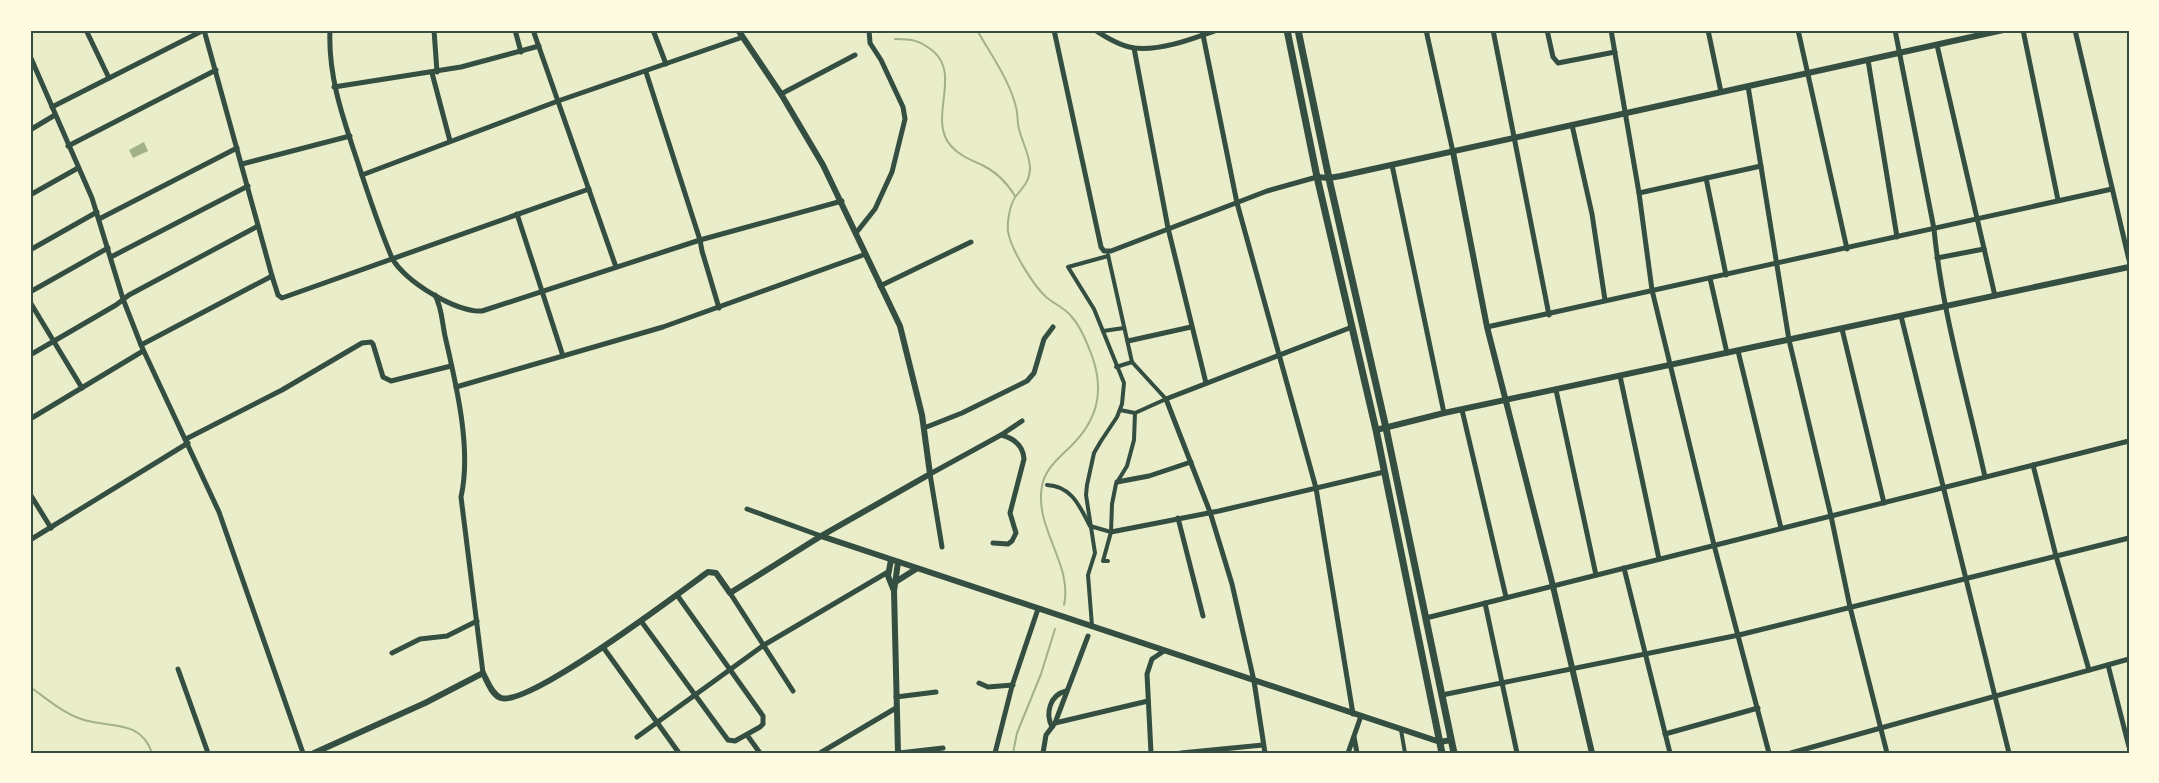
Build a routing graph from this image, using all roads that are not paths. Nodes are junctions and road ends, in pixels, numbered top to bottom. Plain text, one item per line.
1 (86, 30) edge
2 (204, 30) edge
3 (330, 30) edge
4 (434, 30) edge
5 (515, 30) edge
6 (533, 30) edge
7 (653, 30) edge
8 (738, 30) edge
9 (862, 30) edge
10 (1054, 30) edge
11 (1095, 30) edge
12 (1217, 30) edge
13 (1287, 30) edge
14 (1298, 30) edge
15 (1426, 30) edge
16 (1493, 30) edge
17 (1547, 30) edge
18 (1611, 30) edge
19 (1708, 30) edge
20 (1798, 30) edge
21 (1895, 30) edge
22 (2003, 30) edge
23 (2023, 30) edge
24 (2075, 30) edge
25 (869, 31) edge
26 (1203, 33) edge
27 (742, 37) junction
28 (1937, 45) junction
29 (539, 46) junction
30 (1134, 48) junction
31 (521, 52) junction
32 (1615, 52) junction
33 (1900, 53) junction
34 (30, 56) edge
35 (855, 56) dead end
36 (1868, 60) junction
37 (666, 64) junction
38 (216, 70) junction
39 (434, 72) junction
40 (646, 72) junction
41 (1807, 73) junction
42 (109, 78) junction
43 (1748, 86) junction
44 (334, 87) junction
45 (1721, 92) junction
46 (781, 94) junction
47 (558, 101) junction
48 (52, 107) junction
49 (1626, 113) junction
50 (55, 115) junction
51 (1572, 125) junction
52 (30, 130) edge
53 (350, 136) junction
54 (1515, 138) junction
55 (450, 141) junction
56 (68, 146) junction
57 (237, 148) junction
58 (1453, 152) junction
59 (242, 164) junction
60 (1392, 165) junction
61 (1761, 166) junction
62 (78, 168) junction
63 (362, 175) junction
64 (1317, 177) junction
65 (1329, 178) junction
66 (1706, 178) junction
67 (248, 186) junction
68 (589, 189) junction
69 (2112, 189) junction
70 (1639, 193) junction
71 (30, 195) edge
72 (2058, 200) junction
73 (842, 201) junction
74 (1237, 203) junction
75 (97, 212) junction
76 (517, 214) junction
77 (99, 219) junction
78 (1976, 219) junction
79 (258, 226) junction
80 (1168, 228) junction
81 (1934, 229) junction
82 (856, 233) junction
83 (1897, 237) junction
84 (700, 240) junction
85 (971, 242) dead end
86 (108, 248) junction
87 (1847, 249) junction
88 (1984, 249) junction
89 (30, 250) edge
90 (866, 254) junction
91 (1108, 254) junction
92 (111, 257) junction
93 (392, 258) junction
94 (1937, 258) junction
95 (2129, 260) edge
96 (1778, 263) junction
97 (616, 267) junction
98 (2129, 267) edge
99 (1726, 274) junction
100 (272, 276) junction
101 (1710, 278) junction
102 (880, 286) junction
103 (1652, 290) junction
104 (542, 291) junction
105 (30, 292) edge
106 (435, 294) junction
107 (1995, 296) junction
108 (123, 299) junction
109 (1605, 300) junction
110 (30, 302) edge
111 (1946, 307) junction
112 (719, 308) junction
113 (1549, 315) junction
114 (1900, 316) junction
115 (1053, 327) dead end
116 (1191, 327) junction
117 (1352, 327) junction
118 (1487, 327) junction
119 (1124, 328) junction
120 (1842, 329) junction
121 (1103, 331) junction
122 (54, 340) junction
123 (1789, 340) junction
124 (1128, 341) junction
125 (142, 348) junction
126 (1738, 351) junction
127 (1727, 353) junction
128 (30, 355) edge
129 (1278, 355) junction
130 (563, 356) junction
131 (1132, 362) junction
132 (1670, 365) junction
133 (451, 366) junction
134 (1116, 367) junction
135 (1620, 376) junction
136 (1206, 383) junction
137 (456, 387) junction
138 (82, 388) junction
139 (1556, 390) junction
140 (1161, 393) junction
141 (1166, 399) junction
142 (1507, 400) junction
143 (1159, 402) junction
144 (1120, 410) junction
145 (1462, 410) junction
146 (1135, 413) junction
147 (1444, 413) junction
148 (30, 419) edge
149 (1022, 421) dead end
150 (1386, 426) junction
151 (924, 428) junction
152 (1376, 430) junction
153 (1001, 435) junction
154 (187, 441) junction
155 (2129, 441) edge
156 (1191, 462) junction
157 (2034, 465) junction
158 (1384, 472) junction
159 (930, 474) junction
160 (1985, 477) junction
161 (1117, 482) junction
162 (1047, 485) dead end
163 (1316, 488) junction
164 (1943, 488) junction
165 (30, 494) edge
166 (1884, 502) junction
167 (747, 509) dead end
168 (1210, 512) junction
169 (1831, 516) junction
170 (1178, 518) junction
171 (1090, 526) junction
172 (51, 528) junction
173 (1781, 528) junction
174 (1111, 532) junction
175 (821, 536) junction
176 (2129, 538) edge
177 (30, 540) edge
178 (993, 543) dead end
179 (1714, 545) junction
180 (942, 547) dead end
181 (2056, 556) junction
182 (1659, 559) junction
183 (894, 561) junction
184 (1108, 561) dead end
185 (1624, 568) junction
186 (917, 569) junction
187 (888, 572) junction
188 (1596, 575) junction
189 (1966, 578) junction
190 (896, 583) junction
191 (1553, 586) junction
192 (894, 591) junction
193 (730, 593) junction
194 (677, 595) junction
195 (1506, 597) junction
196 (1485, 603) junction
197 (1850, 607) junction
198 (1038, 609) junction
199 (1203, 616) dead end
200 (1426, 618) junction
201 (477, 621) junction
202 (641, 621) junction
203 (1092, 627) junction
204 (1739, 635) junction
205 (1088, 636) dead end
206 (764, 645) junction
207 (603, 646) junction
208 (1164, 651) junction
209 (392, 653) dead end
210 (1645, 654) junction
211 (2129, 659) edge
212 (2108, 665) junction
213 (1572, 668) junction
214 (178, 669) dead end
215 (729, 669) junction
216 (2089, 670) junction
217 (483, 673) junction
218 (1254, 681) junction
219 (979, 683) dead end
220 (1501, 683) junction
221 (1013, 685) junction
222 (793, 691) dead end
223 (1066, 691) junction
224 (936, 692) dead end
225 (695, 694) junction
226 (1442, 695) junction
227 (1995, 696) junction
228 (896, 697) junction
229 (1148, 701) junction
230 (896, 708) junction
231 (1758, 708) junction
232 (1353, 714) junction
233 (1361, 716) junction
234 (657, 722) junction
235 (1053, 725) junction
236 (1881, 728) junction
237 (1401, 730) junction
238 (1665, 734) junction
239 (747, 735) junction
240 (637, 736) dead end
241 (1354, 737) junction
242 (1452, 740) junction
243 (1440, 742) junction
244 (1263, 745) junction
245 (2129, 747) edge
246 (943, 748) dead end
247 (208, 753) edge
248 (303, 753) edge
249 (314, 753) edge
250 (679, 753) edge
251 (760, 753) edge
252 (820, 753) edge
253 (898, 753) edge
254 (995, 753) edge
255 (1043, 753) edge
256 (1151, 753) edge
257 (1181, 753) edge
258 (1265, 753) edge
259 (1348, 753) edge
260 (1357, 753) edge
261 (1406, 753) edge
262 (1442, 753) edge
263 (1454, 753) edge
264 (1517, 753) edge
265 (1592, 753) edge
266 (1670, 753) edge
267 (1769, 753) edge
268 (1791, 753) edge
269 (1887, 753) edge
270 (2009, 753) edge

1 - 42 street
2 - 38 street
2 - 42 street
3 - 44 street
4 - 39 street
5 - 31 street
6 - 29 street
7 - 37 street
8 - 27 street
9 - 25 street
10 - 91 street
11 - 30 street
12 - 26 street
13 - 64 main road
14 - 65 main road
15 - 58 street
16 - 54 street
17 - 32 street
18 - 32 street
19 - 45 street
20 - 41 street
21 - 33 street
22 - 28 street
23 - 72 street
24 - 69 street
25 - 82 street
26 - 30 street
26 - 74 street
27 - 37 street
27 - 46 street
28 - 33 street
28 - 78 street
29 - 31 street
29 - 47 street
30 - 80 street
31 - 39 street
32 - 49 street
33 - 36 street
33 - 81 street
34 - 48 street
35 - 46 street
36 - 41 street
36 - 83 street
37 - 40 street
38 - 56 street
38 - 57 street
39 - 44 street
39 - 55 street
40 - 47 street
40 - 84 street
41 - 43 street
41 - 87 street
42 - 48 street
43 - 45 street
43 - 61 street
44 - 53 street
45 - 49 street
46 - 73 street
47 - 55 street
47 - 68 street
48 - 50 street
49 - 51 street
49 - 70 street
50 - 52 street
50 - 56 street
51 - 54 street
51 - 109 street
53 - 59 street
53 - 63 street
54 - 58 street
54 - 113 street
55 - 63 street
56 - 62 street
57 - 59 street
57 - 77 street
58 - 60 street
58 - 118 street
59 - 67 street
60 - 65 street
60 - 147 street
61 - 66 street
61 - 96 street
62 - 71 street
62 - 75 street
63 - 93 street
64 - 65 street
64 - 74 street
64 - 117 main road
65 - 150 main road
66 - 70 street
66 - 99 street
67 - 79 street
67 - 92 street
68 - 76 street
68 - 97 street
69 - 72 street
69 - 95 street
70 - 103 street
72 - 78 street
73 - 82 street
73 - 84 street
74 - 80 street
74 - 129 street
75 - 77 street
75 - 89 street
76 - 93 street
76 - 104 street
77 - 86 street
78 - 81 street
78 - 88 street
79 - 100 street
79 - 108 street
80 - 91 street
80 - 116 street
81 - 83 street
81 - 94 street
82 - 90 street
83 - 87 street
84 - 97 street
84 - 112 street
85 - 102 street
86 - 92 street
86 - 105 street
87 - 96 street
88 - 94 street
88 - 107 street
90 - 102 street
90 - 112 street
91 - 119 street
91 - 121 street
92 - 108 street
93 - 100 street
93 - 106 street
94 - 111 street
96 - 99 street
96 - 123 street
97 - 104 street
98 - 107 street
99 - 101 street
100 - 125 street
101 - 103 street
101 - 127 street
102 - 151 street
103 - 109 street
103 - 132 street
104 - 106 street
104 - 130 street
106 - 133 street
107 - 111 street
108 - 122 street
108 - 125 street
109 - 113 street
110 - 122 street
111 - 114 street
111 - 160 street
112 - 130 street
113 - 118 street
114 - 120 street
114 - 164 street
115 - 151 street
116 - 124 street
116 - 136 street
117 - 129 street
117 - 152 main road
118 - 142 street
119 - 121 street
119 - 124 street
120 - 123 street
120 - 166 street
121 - 134 street
122 - 128 street
122 - 138 street
123 - 126 street
123 - 169 street
124 - 131 street
125 - 138 street
125 - 154 street
126 - 127 street
126 - 173 street
127 - 132 street
129 - 136 street
129 - 163 street
130 - 137 street
131 - 134 street
131 - 140 street
132 - 135 street
132 - 179 street
133 - 137 street
133 - 154 street
134 - 144 street
135 - 139 street
135 - 182 street
136 - 141 street
137 - 201 street
138 - 148 street
139 - 142 street
139 - 188 street
140 - 141 street
140 - 143 street
141 - 143 street
141 - 156 street
142 - 145 street
142 - 191 street
143 - 146 street
144 - 146 street
144 - 171 street
145 - 147 street
145 - 195 street
146 - 161 street
147 - 150 street
149 - 153 street
150 - 152 street
150 - 200 main road
151 - 159 street
152 - 158 main road
153 - 159 street
153 - 178 street
154 - 172 street
154 - 248 street
155 - 157 street
156 - 161 street
156 - 168 street
157 - 160 street
157 - 181 street
158 - 163 street
158 - 243 main road
159 - 175 street
159 - 180 street
160 - 164 street
161 - 174 street
162 - 171 street
163 - 168 street
163 - 232 street
164 - 166 street
164 - 189 street
165 - 172 street
166 - 169 street
167 - 175 street
168 - 170 street
168 - 218 street
169 - 173 street
169 - 197 street
170 - 174 street
170 - 199 street
171 - 174 street
171 - 203 street
172 - 177 street
173 - 179 street
174 - 184 street
175 - 183 street
175 - 193 street
176 - 181 street
179 - 182 street
179 - 204 street
181 - 189 street
181 - 216 street
182 - 185 street
183 - 186 street
183 - 187 street
183 - 190 street
185 - 188 street
185 - 210 street
186 - 190 street
186 - 198 street
187 - 192 street
187 - 206 street
188 - 191 street
189 - 197 street
189 - 227 street
190 - 192 street
191 - 195 street
191 - 213 street
192 - 228 street
193 - 194 street
193 - 206 street
194 - 202 street
194 - 215 street
195 - 196 street
196 - 200 street
196 - 220 street
197 - 204 street
197 - 236 street
198 - 203 street
198 - 221 street
200 - 226 main road
201 - 209 street
201 - 217 street
202 - 207 street
202 - 225 street
203 - 208 street
204 - 210 street
204 - 231 street
205 - 223 street
206 - 215 street
206 - 222 street
207 - 217 street
207 - 234 street
208 - 218 street
208 - 229 street
210 - 213 street
210 - 238 street
211 - 212 street
212 - 216 street
212 - 245 street
213 - 220 street
213 - 265 street
214 - 247 street
215 - 225 street
215 - 239 street
216 - 227 street
217 - 249 street
218 - 232 street
218 - 244 street
219 - 221 street
220 - 226 street
220 - 264 street
221 - 254 street
223 - 235 street
223 - 235 street
224 - 228 street
225 - 234 street
225 - 239 street
226 - 242 main road
227 - 236 street
227 - 270 street
228 - 230 street
229 - 235 street
229 - 256 street
230 - 252 street
230 - 253 street
231 - 238 street
231 - 267 street
232 - 233 street
233 - 237 street
233 - 241 street
234 - 240 street
234 - 250 street
235 - 255 street
236 - 268 street
236 - 269 street
237 - 243 street
237 - 261 street
238 - 266 street
239 - 251 street
241 - 259 street
241 - 260 street
242 - 243 street
242 - 263 main road
243 - 262 main road
244 - 257 street
244 - 258 street
246 - 253 street

